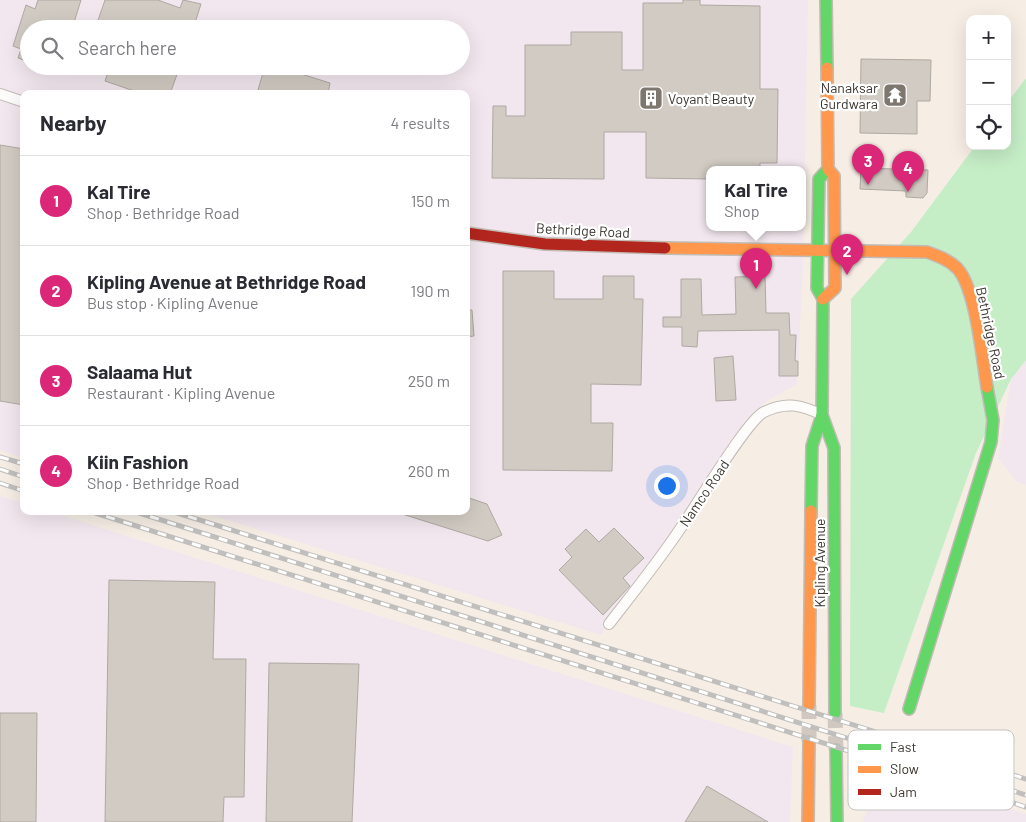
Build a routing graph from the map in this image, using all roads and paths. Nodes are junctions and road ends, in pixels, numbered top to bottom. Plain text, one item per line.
1 (826, 0) edge
2 (0, 94) edge
3 (20, 101) edge
4 (828, 169) junction
5 (470, 234) edge
6 (818, 249) junction
7 (835, 249) junction
8 (823, 299) junction
9 (822, 415) junction
10 (609, 624) dead end
11 (809, 705) tunnel mouth
12 (909, 708) dead end
13 (835, 713) tunnel mouth
14 (809, 742) tunnel mouth
15 (836, 750) tunnel mouth
16 (808, 822) edge
17 (837, 822) edge

1 - 4 main road, Kipling Avenue
2 - 3 street
4 - 6 main road, Kipling Avenue
4 - 7 main road, Kipling Avenue
5 - 6 main road, Bethridge Road
6 - 7 main road, Bethridge Road
6 - 8 main road, Kipling Avenue
7 - 8 main road, Kipling Avenue
7 - 12 main road, Bethridge Road
8 - 9 main road, Kipling Avenue
9 - 10 street, Namco Road
9 - 11 main road, Kipling Avenue
9 - 13 main road, Kipling Avenue
14 - 16 main road
15 - 17 main road

